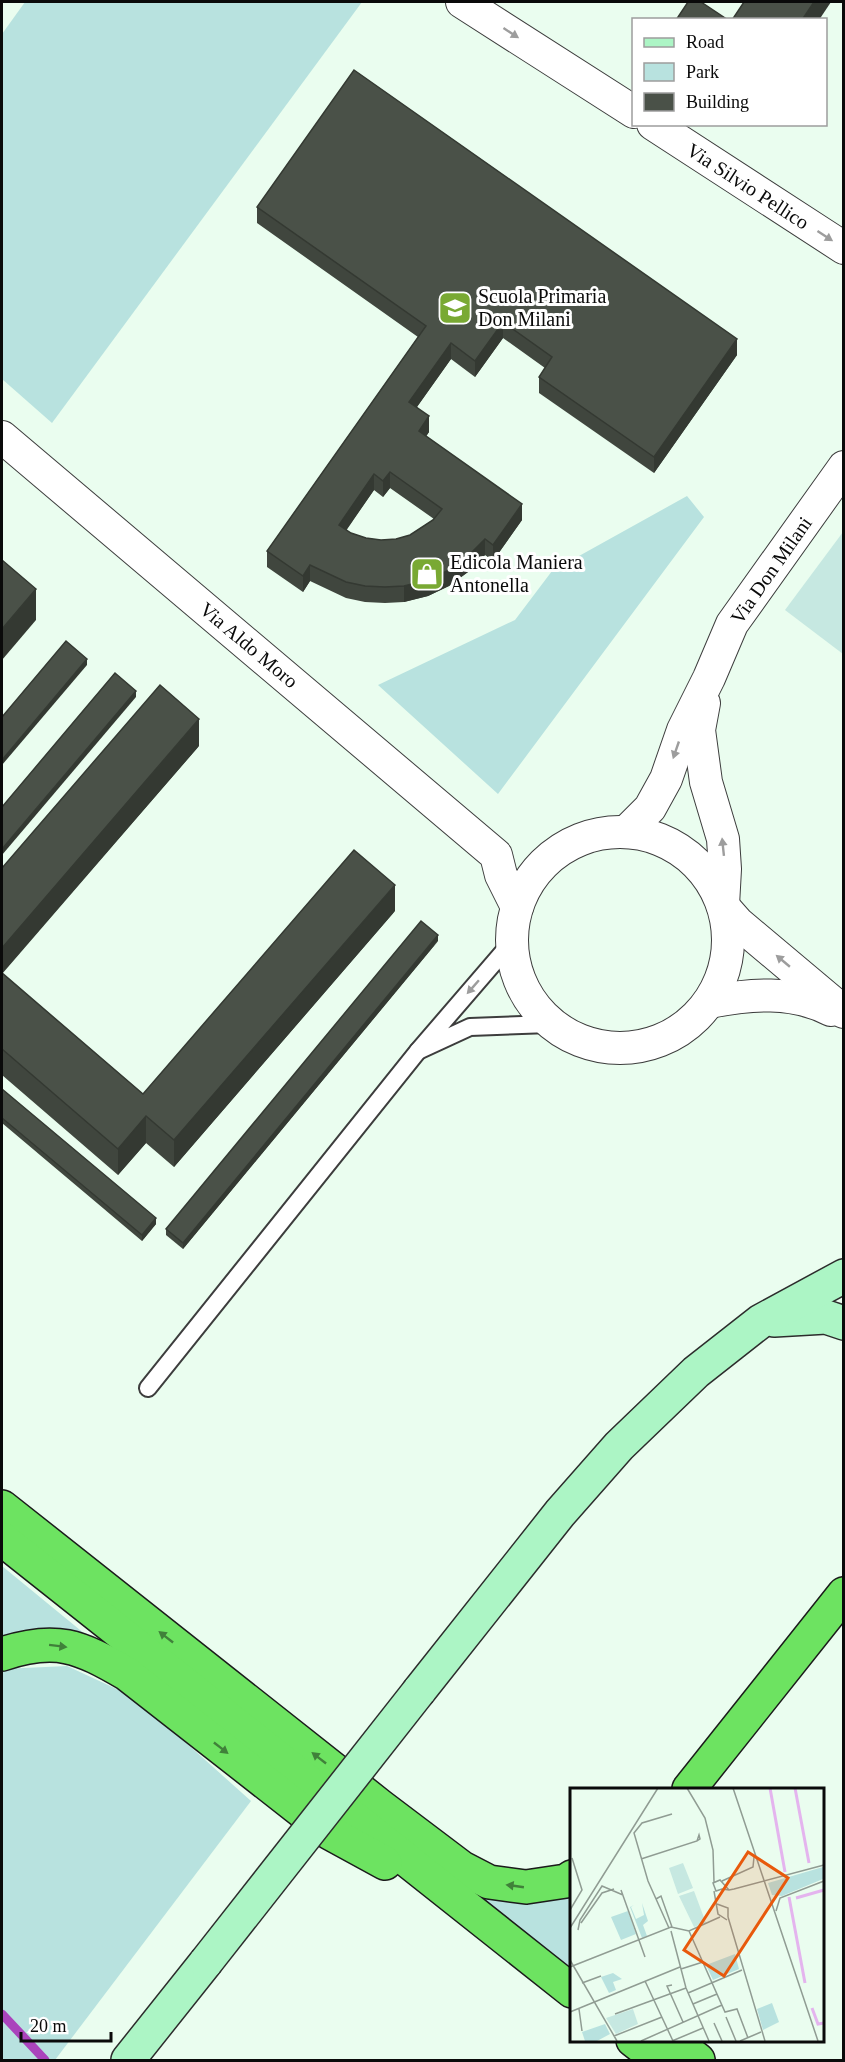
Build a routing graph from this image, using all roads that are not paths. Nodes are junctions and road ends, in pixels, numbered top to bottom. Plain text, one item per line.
1 (462, 2) edge
2 (632, 111) edge
3 (656, 126) edge
4 (843, 248) edge
5 (2, 437) edge
6 (843, 467) edge
7 (709, 678) junction
8 (626, 832) junction
9 (557, 852) junction
10 (496, 855) junction
11 (723, 906) junction
12 (517, 907) junction
13 (511, 943) junction
14 (709, 1002) junction
15 (843, 1014) edge
16 (550, 1024) junction
17 (418, 1051) junction
18 (843, 1276) edge
19 (760, 1321) junction
20 (843, 1323) edge
21 (148, 1388) dead end
22 (2, 1508) edge
23 (2, 1539) edge
24 (843, 1594) edge
25 (2, 1654) edge
26 (691, 1782) edge
27 (570, 1878) edge
28 (459, 1901) junction
29 (570, 1989) edge
30 (634, 2041) edge
31 (673, 2041) edge
32 (128, 2061) edge
33 (660, 2061) edge
34 (699, 2061) edge

1 -> 2 street
3 -> 4 street, Via Silvio Pellico
5 - 10 street, Via Aldo Moro
6 - 7 street, Via Don Milani
7 -> 8 street, Via Don Milani
11 -> 7 street, Via Don Milani
8 - 9 street
8 - 11 street
9 - 10 street
9 - 12 street
10 - 12 street
11 - 14 street
15 -> 11 street
12 - 13 street
13 - 16 street
13 -> 17 lane
14 - 15 street
14 - 16 street
16 - 17 lane
17 - 21 lane
18 - 19 main road
19 - 20 main road
19 - 32 main road, bridge
27 -> 22 highway
23 - 28 highway
24 - 26 highway
25 -> 28 highway
28 - 29 highway
30 - 33 highway
31 - 34 highway

